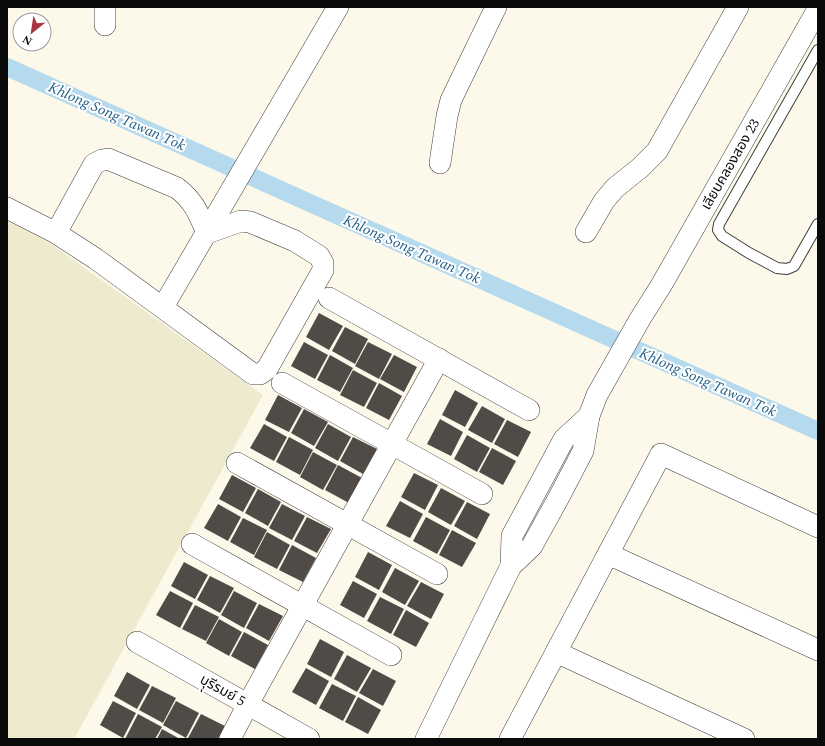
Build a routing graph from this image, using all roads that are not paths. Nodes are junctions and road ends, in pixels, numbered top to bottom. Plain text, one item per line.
1 (338, 7) edge
2 (496, 7) edge
3 (738, 7) edge
4 (818, 8) edge
5 (818, 50) edge
6 (440, 163) dead end
7 (7, 208) edge
8 (818, 224) edge
9 (210, 227) junction
10 (586, 232) dead end
11 (56, 233) junction
12 (329, 298) dead end
13 (163, 307) junction
14 (439, 359) junction
15 (282, 383) dead end
16 (529, 410) dead end
17 (392, 444) junction
18 (237, 462) dead end
19 (482, 494) dead end
20 (347, 524) junction
21 (818, 527) edge
22 (192, 544) dead end
23 (608, 554) junction
24 (437, 574) dead end
25 (302, 606) junction
26 (137, 642) dead end
27 (818, 650) edge
28 (556, 652) junction
29 (391, 655) dead end
30 (248, 704) junction
31 (230, 739) edge
32 (309, 739) edge
33 (426, 739) edge
34 (510, 739) edge
35 (744, 739) edge

1 - 9 street
2 - 6 street
3 - 10 street
4 - 33 street, เลียบคลองสอง 23
5 - 8 lane
7 - 11 street
9 - 11 street
9 - 13 street
9 - 13 street
11 - 13 street
12 - 14 street
14 - 16 street
14 - 17 street
15 - 17 street
17 - 19 street
17 - 20 street
18 - 20 street
20 - 24 street
20 - 25 street
21 - 23 street
22 - 25 street
23 - 27 street
23 - 28 street
25 - 29 street
25 - 30 street
26 - 30 street, บุุรีรมย์ 5
28 - 34 street
28 - 35 street
30 - 31 street
30 - 32 street, บุุรีรมย์ 5

